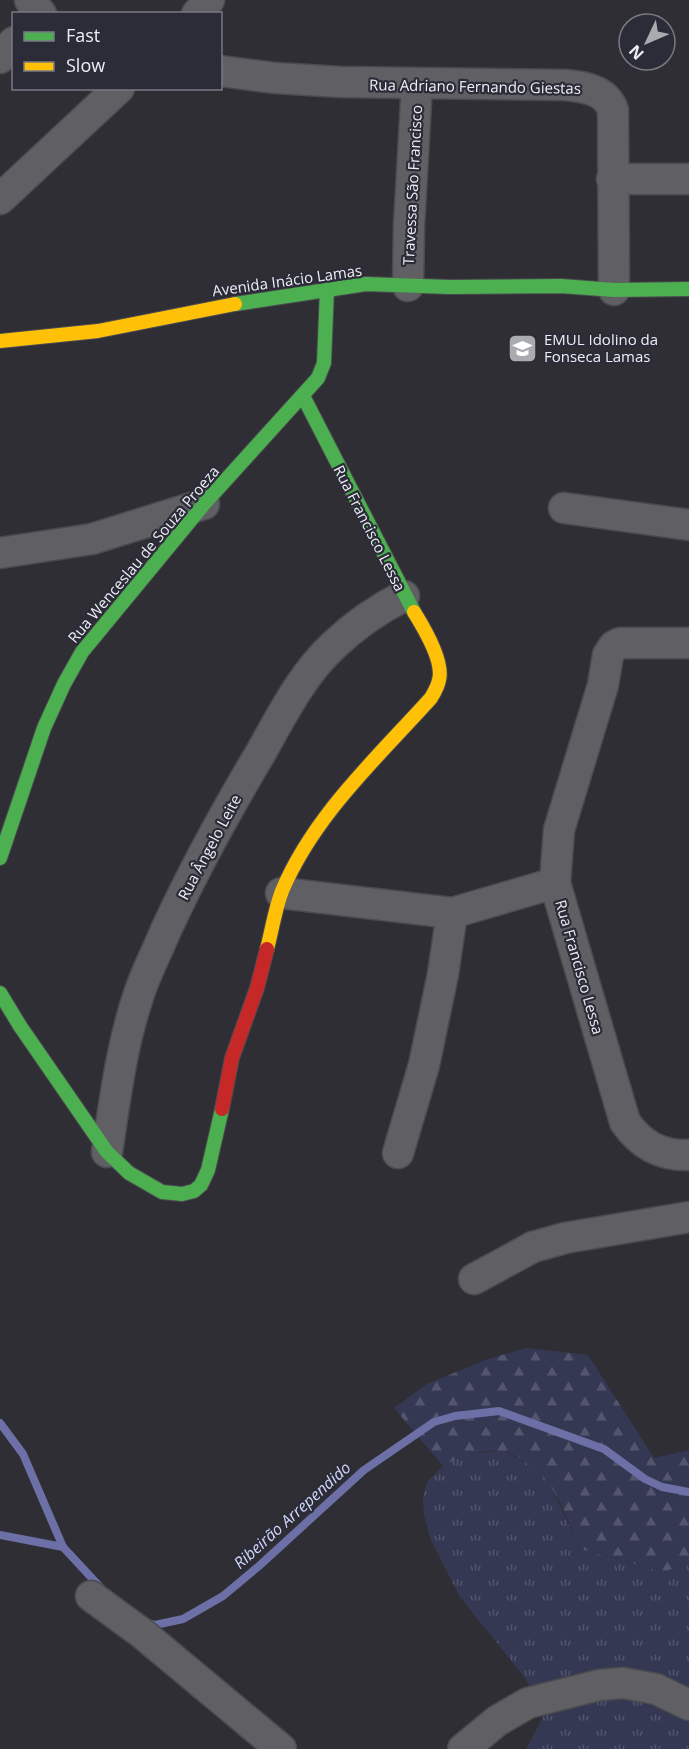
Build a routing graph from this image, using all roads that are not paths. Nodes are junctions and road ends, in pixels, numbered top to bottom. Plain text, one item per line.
1 (209, 0) edge
2 (199, 12) edge
3 (12, 44) edge
4 (0, 58) edge
5 (222, 71) edge
6 (417, 84) junction
7 (112, 90) edge
8 (612, 179) junction
9 (689, 179) edge
10 (0, 198) edge
11 (408, 286) junction
12 (327, 289) junction
13 (689, 289) edge
14 (614, 290) junction
15 (0, 341) edge
16 (303, 396) junction
17 (204, 504) junction
18 (564, 508) dead end
19 (689, 525) edge
20 (0, 553) edge
21 (404, 596) junction
22 (689, 643) edge
23 (0, 858) edge
24 (555, 883) junction
25 (281, 893) junction
26 (452, 913) junction
27 (0, 993) edge
28 (107, 1152) junction
29 (398, 1153) dead end
30 (681, 1155) edge
31 (689, 1216) edge
32 (474, 1279) dead end
33 (91, 1596) dead end
34 (689, 1705) edge
35 (280, 1749) edge
36 (463, 1749) edge

1 - 2 street
3 - 4 street
5 - 6 street, Rua Adriano Fernando Giestas
6 - 8 street, Rua Adriano Fernando Giestas
6 - 11 street, Travessa São Francisco
7 - 10 street
8 - 9 street
8 - 14 street, Rua Adriano Fernando Giestas
11 - 12 street, Avenida Inácio Lamas
11 - 14 street, Avenida Inácio Lamas
12 - 15 street, Avenida Inácio Lamas
12 - 16 street, Rua Wenceslau de Souza Proeza
13 - 14 street, Avenida Inácio Lamas
16 - 17 street, Rua Wenceslau de Souza Proeza
16 - 21 street, Rua Francisco Lessa
17 - 20 street
17 - 23 street, Rua Wenceslau de Souza Proeza
18 - 19 street
21 - 25 street, Rua Francisco Lessa
21 - 28 street, Rua Ângelo Leite
22 - 24 street
24 - 26 street, Rua Francisco Lessa
24 - 30 street, Rua Francisco Lessa
25 - 26 street, Rua Francisco Lessa
25 - 28 street, Rua Francisco Lessa
26 - 29 street
27 - 28 street
31 - 32 street
33 - 35 street
34 - 36 street

